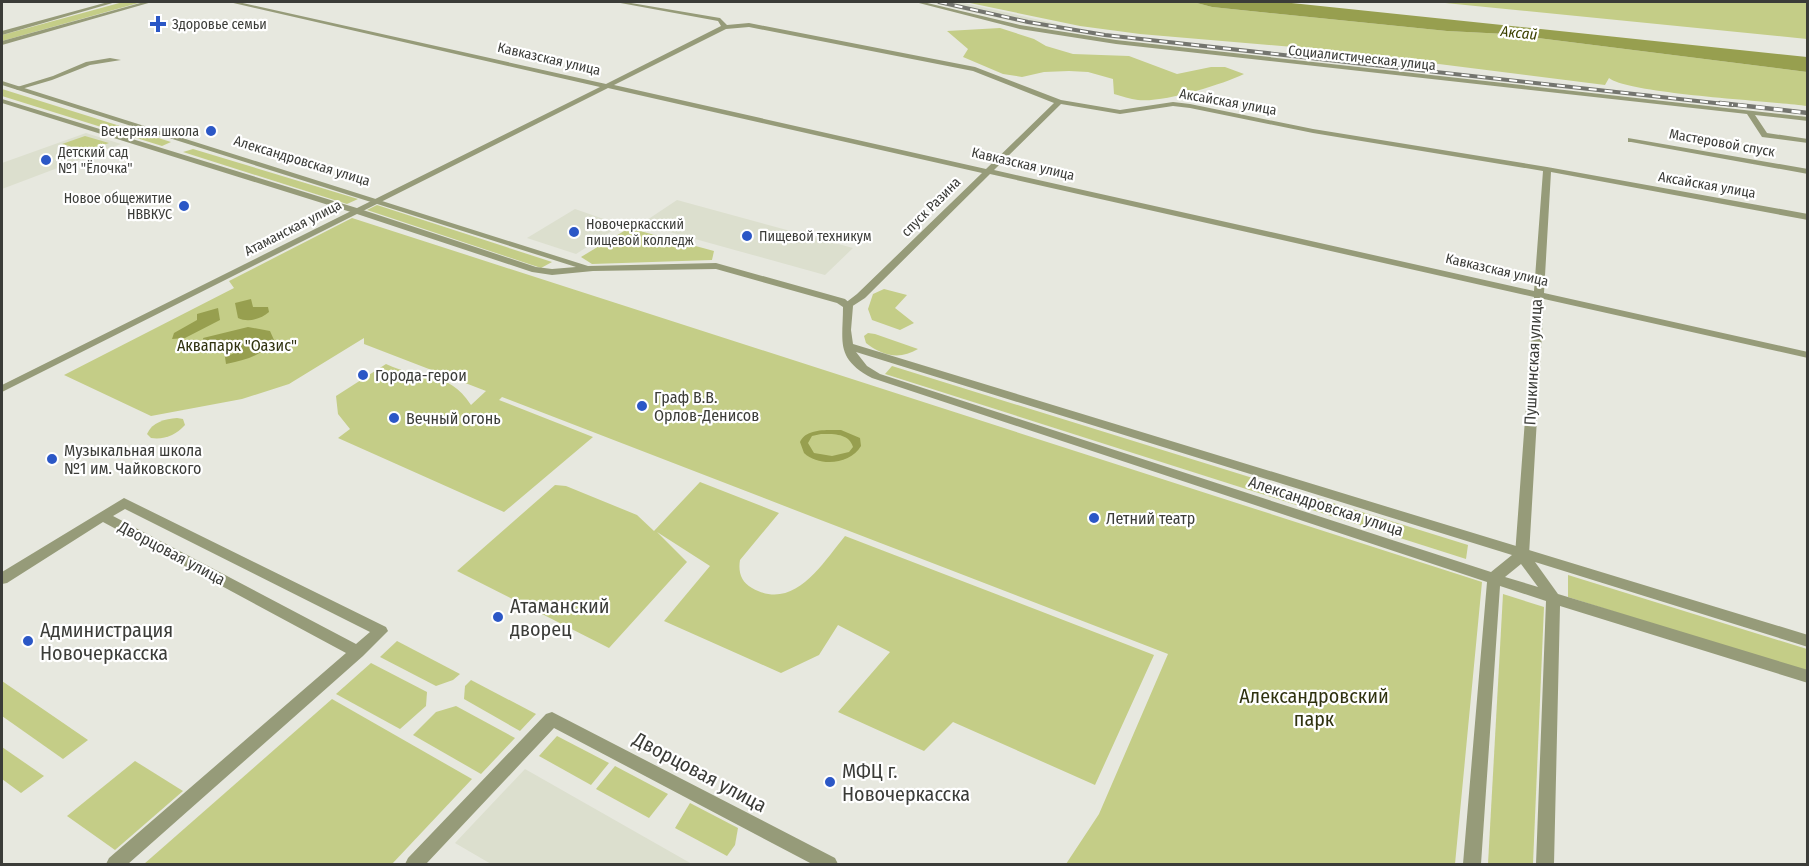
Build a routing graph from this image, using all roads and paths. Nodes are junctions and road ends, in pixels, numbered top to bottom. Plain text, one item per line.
1 (113, 2) edge
2 (149, 2) edge
3 (232, 2) edge
4 (618, 2) edge
5 (672, 2) edge
6 (918, 2) edge
7 (656, 9) junction
8 (725, 27) junction
9 (2, 33) edge
10 (2, 43) edge
11 (118, 60) dead end
12 (2, 83) edge
13 (605, 87) junction
14 (18, 88) junction
15 (2, 101) edge
16 (1059, 102) junction
17 (1750, 114) junction
18 (1808, 119) edge
19 (1631, 140) dead end
20 (1808, 141) edge
21 (1547, 169) junction
22 (987, 171) junction
23 (1808, 172) edge
24 (377, 201) junction
25 (357, 211) junction
26 (1808, 217) edge
27 (593, 268) junction
28 (1537, 294) junction
29 (848, 306) junction
30 (848, 346) junction
31 (1808, 355) edge
32 (2, 389) edge
33 (103, 516) junction
34 (1522, 555) junction
35 (1494, 578) junction
36 (2, 579) edge
37 (1553, 598) junction
38 (1808, 641) edge
39 (358, 652) junction
40 (1808, 678) edge
41 (115, 864) edge
42 (414, 864) edge
43 (829, 864) edge
44 (1472, 864) edge
45 (1545, 864) edge

1 - 9 street
2 - 10 street
3 - 13 street, Кавказская улица
4 - 7 street, Аксайская улица
5 - 7 street
6 - 17 street, Социалистическая улица
7 - 8 street, Аксайская улица
8 - 13 street, Атаманская улица
8 - 16 street, Аксайская улица
11 - 14 street
12 - 14 street, Александровская улица
13 - 22 street, Кавказская улица
13 - 24 street, Атаманская улица
14 - 24 street, Александровская улица
15 - 25 street, Александровская улица
16 - 21 street, Аксайская улица
16 - 22 street, спуск Разина
17 - 18 street, Социалистическая улица
17 - 20 street
19 - 23 street, Мастеровой спуск
21 - 26 street, Аксайская улица
21 - 28 street, Пушкинская улица
22 - 28 street, Кавказская улица
22 - 29 street, спуск Разина
24 - 25 street, Атаманская улица
24 - 27 street, Александровская улица
25 - 27 street, Александровская улица
25 - 32 street, Атаманская улица
27 - 29 street, Александровская улица
28 - 31 street, Кавказская улица
28 - 34 street, Пушкинская улица
29 - 30 street
30 - 34 street, Александровская улица
30 - 35 street, Александровская улица
33 - 36 street
33 - 39 street, Дворцовая улица
33 - 39 street, Дворцовая улица
34 - 35 street
34 - 37 street
34 - 38 street, Александровская улица
35 - 37 street, Александровская улица
35 - 44 street
37 - 40 street, Александровская улица
37 - 45 street
39 - 41 street
42 - 43 street, Дворцовая улица

